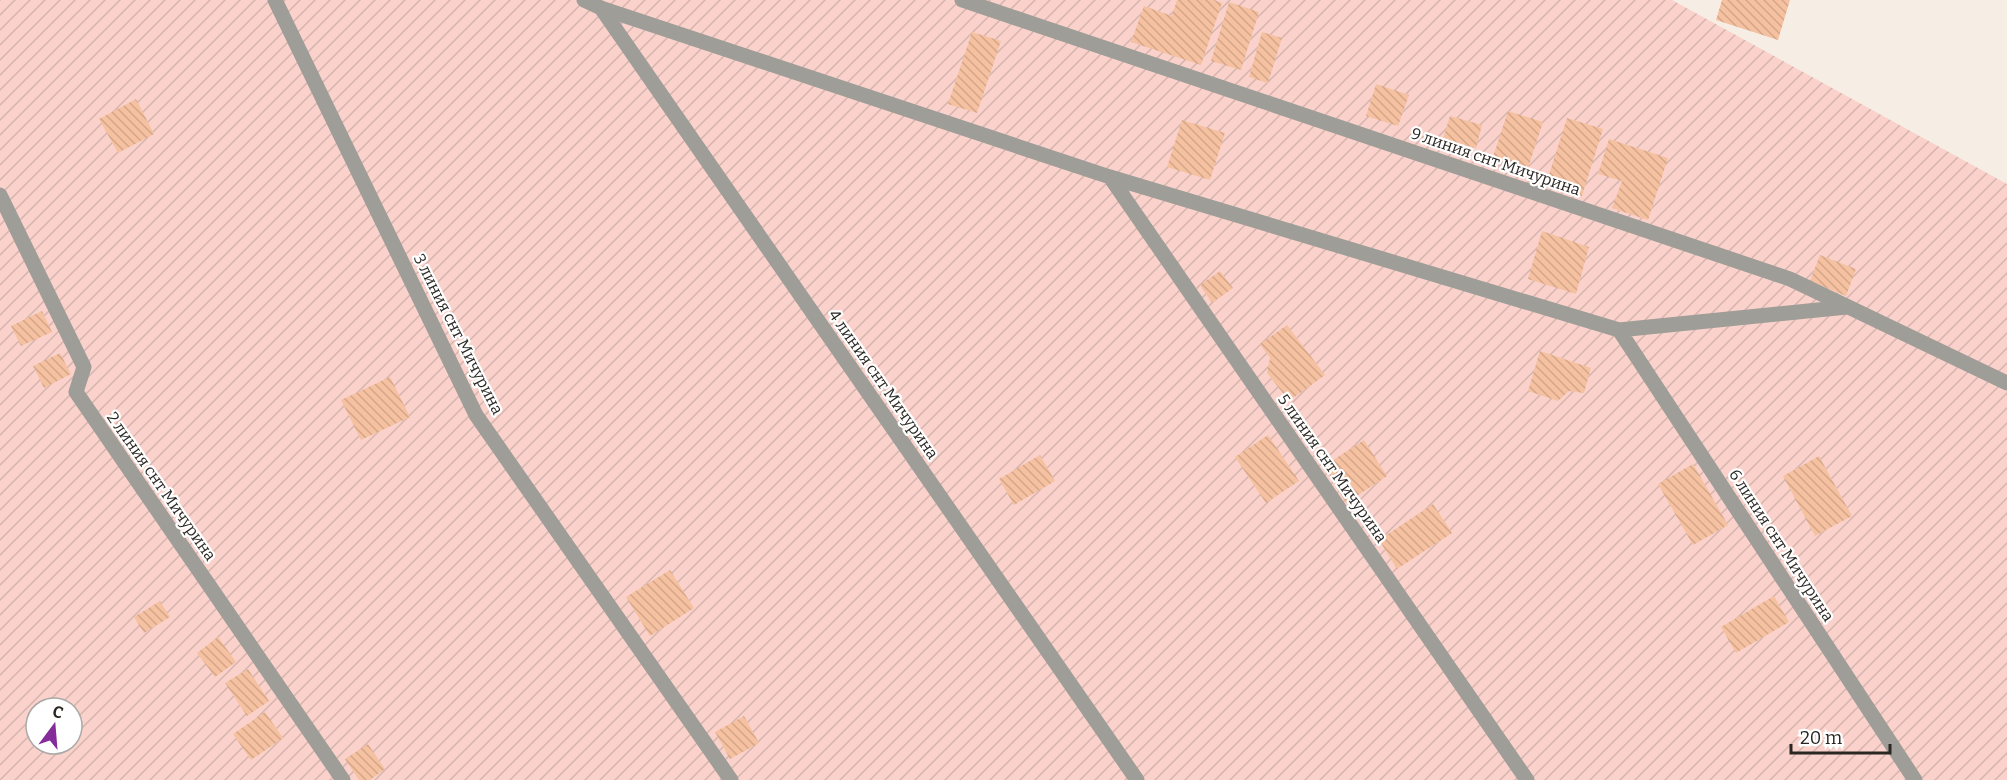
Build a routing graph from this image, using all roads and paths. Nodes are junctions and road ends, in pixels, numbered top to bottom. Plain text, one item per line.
1 (275, 0) edge
2 (584, 0) edge
3 (962, 0) edge
4 (601, 8) junction
5 (1110, 177) junction
6 (0, 195) edge
7 (1847, 307) junction
8 (1619, 330) junction
9 (2007, 383) edge
10 (343, 780) edge
11 (731, 780) edge
12 (1137, 780) edge
13 (1527, 780) edge
14 (1914, 780) edge

1 - 11 street, 3 линия снт Мичурина
2 - 4 street
3 - 7 street, 9 линия снт Мичурина
4 - 5 street
4 - 12 street, 4 линия снт Мичурина
5 - 8 street
5 - 13 street, 5 линия снт Мичурина
6 - 10 street, 2 линия снт Мичурина
7 - 8 street
7 - 9 street, 9 линия снт Мичурина
8 - 14 street, 6 линия снт Мичурина

